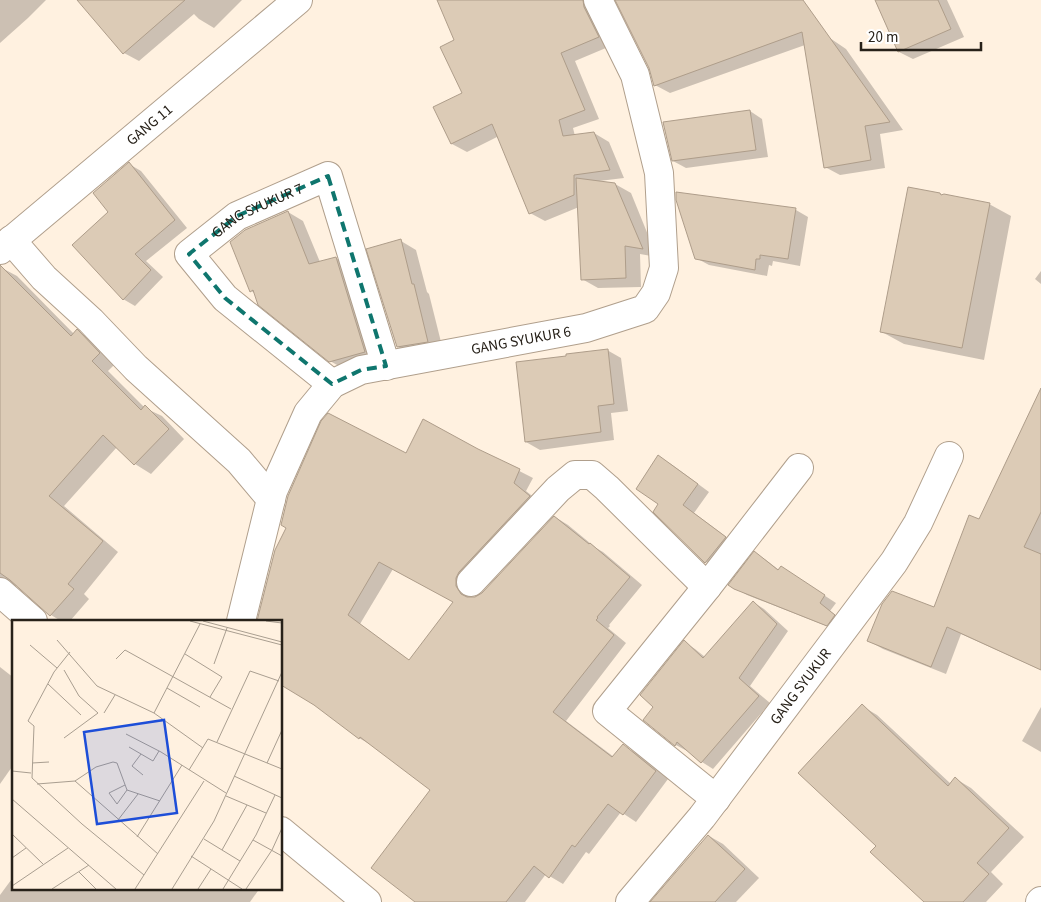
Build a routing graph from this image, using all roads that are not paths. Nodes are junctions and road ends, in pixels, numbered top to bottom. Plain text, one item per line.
1 (298, 0) edge
2 (598, 0) edge
3 (6, 245) edge
4 (386, 366) junction
5 (332, 384) junction
6 (949, 456) dead end
7 (799, 468) dead end
8 (271, 499) junction
9 (471, 582) dead end
10 (707, 587) junction
11 (0, 592) edge
12 (32, 620) edge
13 (241, 620) edge
14 (716, 798) junction
15 (282, 832) edge
16 (367, 902) edge
17 (630, 902) edge

1 - 3 street, GANG 11
2 - 4 street, GANG SYUKUR 6
3 - 8 street
4 - 5 street, GANG SYUKUR 6
4 - 5 street, GANG SYUKUR 7
5 - 8 street, GANG SYUKUR 6
6 - 14 street, GANG SYUKUR
7 - 10 street
8 - 13 street, GANG SYUKUR 6
9 - 10 street
10 - 14 street
11 - 12 street
14 - 17 street, GANG SYUKUR
15 - 16 street

